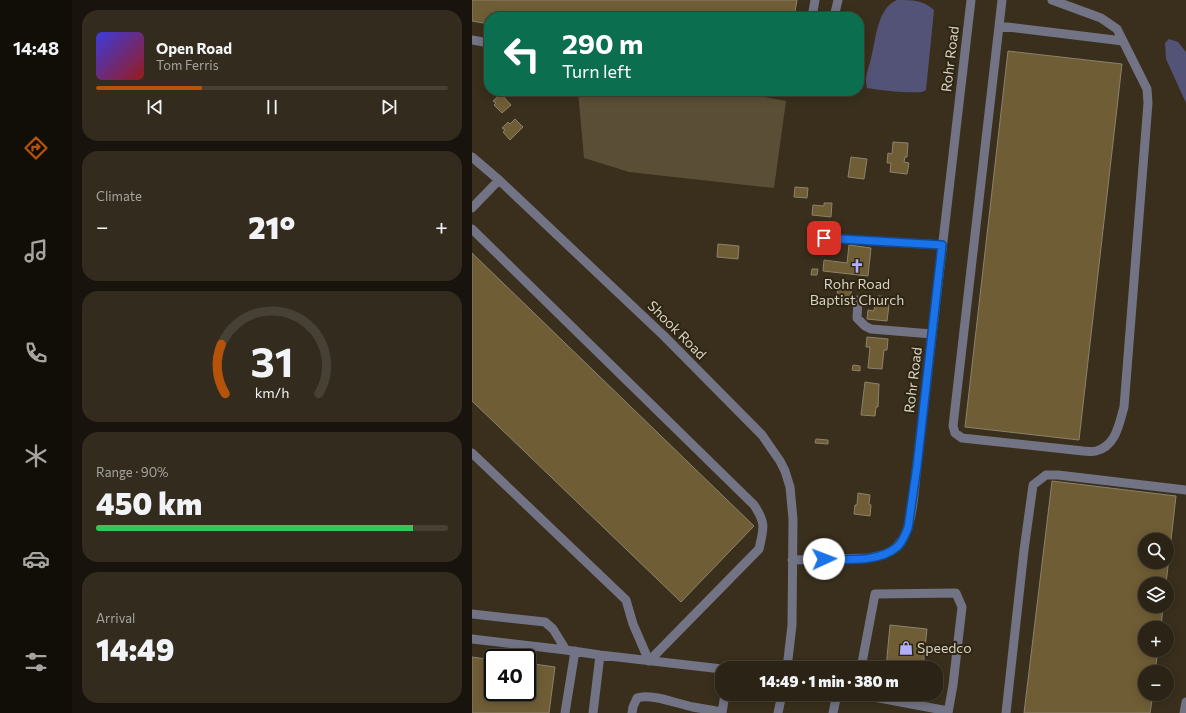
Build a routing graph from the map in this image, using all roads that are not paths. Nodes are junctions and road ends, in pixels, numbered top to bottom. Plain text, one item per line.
1 (815, 0) edge
2 (838, 0) edge
3 (971, 0) edge
4 (1002, 0) edge
5 (1052, 0) edge
6 (813, 12) edge
7 (835, 12) edge
8 (999, 26) junction
9 (472, 40) edge
10 (1123, 41) junction
11 (484, 42) edge
12 (472, 157) edge
13 (500, 180) junction
14 (472, 208) edge
15 (472, 229) edge
16 (942, 245) junction
17 (815, 249) dead end
18 (858, 300) dead end
19 (932, 334) junction
20 (472, 453) edge
21 (1186, 490) edge
22 (792, 560) junction
23 (472, 614) edge
24 (472, 639) edge
25 (566, 650) junction
26 (575, 651) junction
27 (600, 655) junction
28 (649, 661) junction
29 (788, 661) edge
30 (862, 661) edge
31 (715, 668) edge
32 (724, 701) edge
33 (781, 701) edge
34 (836, 701) edge
35 (893, 701) edge
36 (1186, 702) edge
37 (722, 712) edge
38 (948, 712) edge
39 (565, 713) edge
40 (593, 713) edge
41 (632, 713) edge
42 (778, 713) edge
43 (833, 713) edge
44 (1006, 713) edge
45 (1184, 713) edge

1 - 6 street
2 - 7 street
3 - 16 street, Rohr Road
4 - 8 street
5 - 10 street
8 - 10 street
8 - 10 street
9 - 11 street
12 - 13 street, Shook Road
13 - 14 street
13 - 22 street, Shook Road
15 - 28 street
16 - 17 street
16 - 19 street, Rohr Road
18 - 19 street
19 - 22 street, Rohr Road
20 - 28 street
21 - 44 street
22 - 29 street
23 - 25 street
24 - 25 street
25 - 26 street
26 - 27 street
26 - 39 street
27 - 28 street
27 - 40 street
28 - 31 street
30 - 38 street
32 - 37 street
33 - 42 street
34 - 43 street
35 - 38 street
36 - 45 street
37 - 41 street

